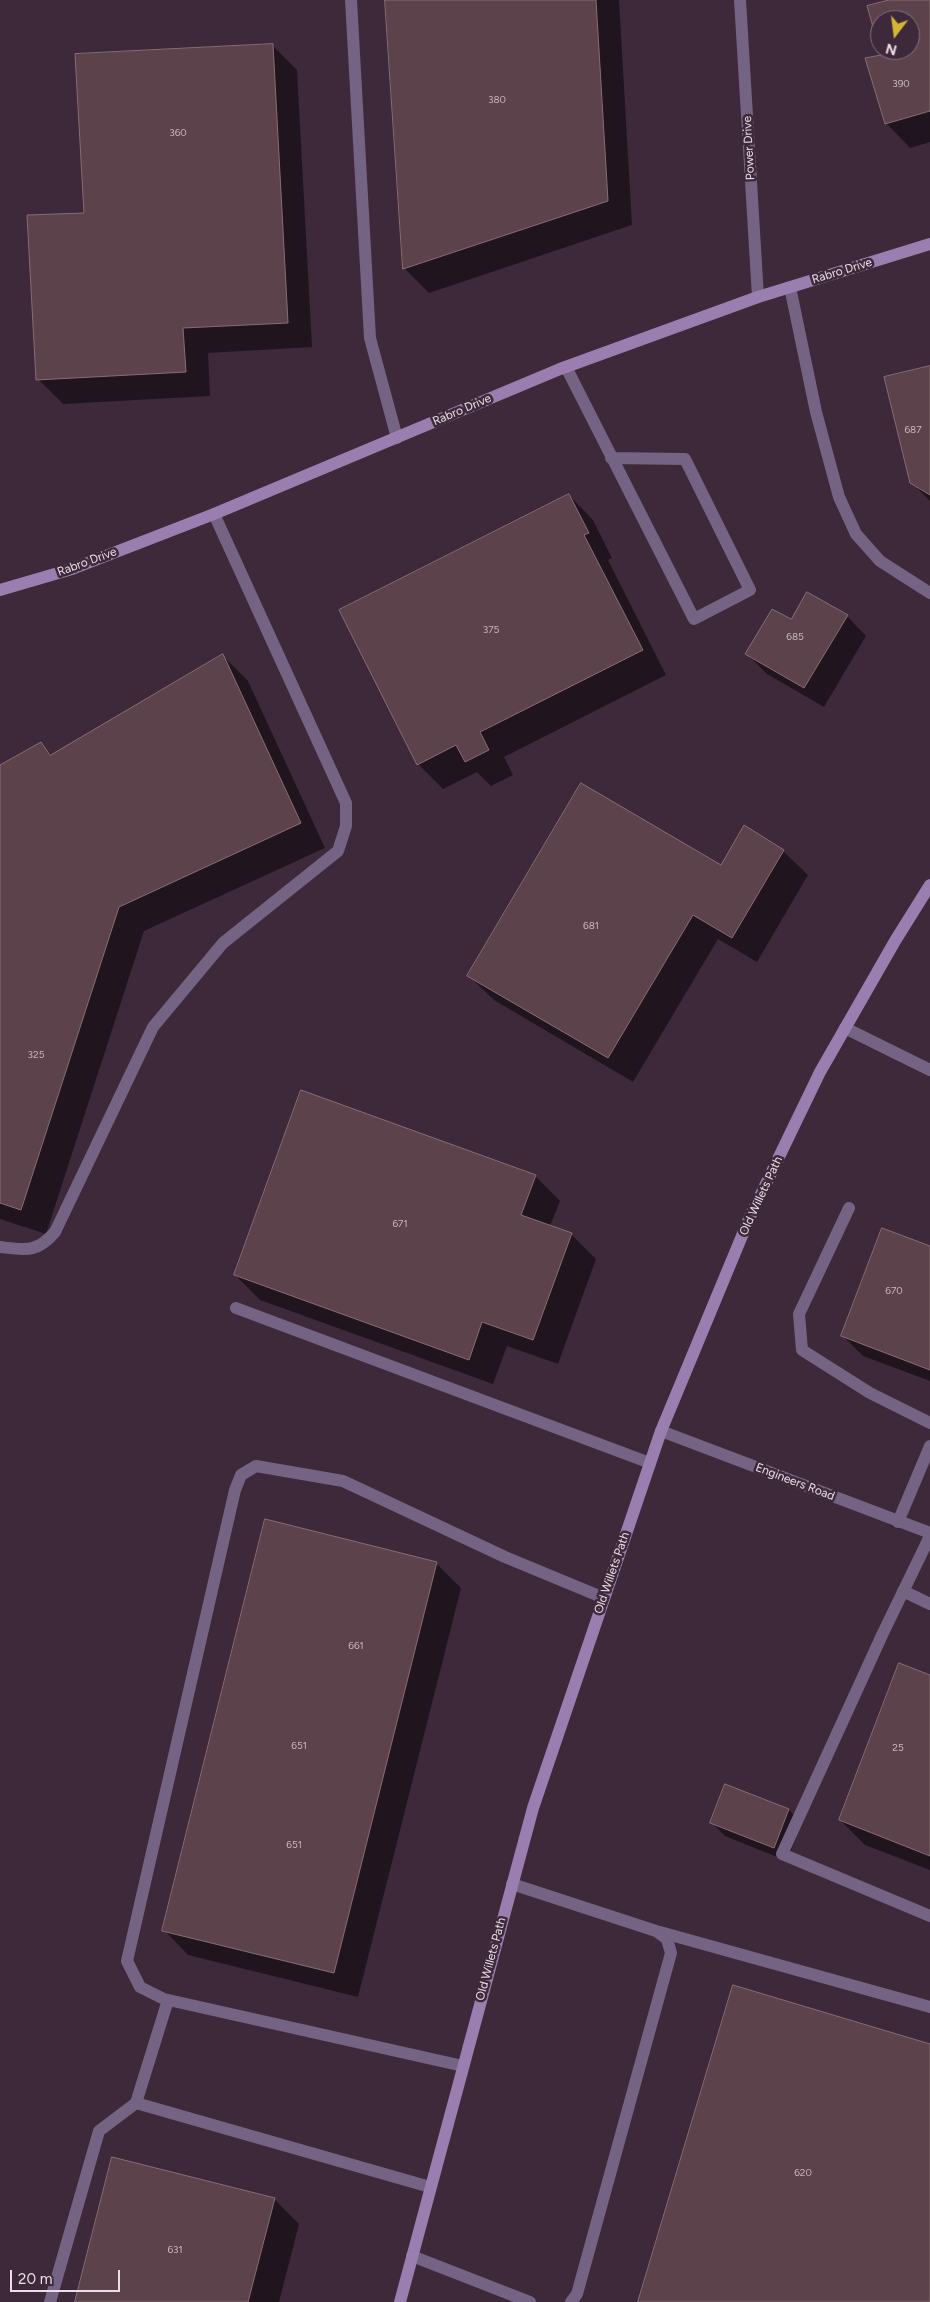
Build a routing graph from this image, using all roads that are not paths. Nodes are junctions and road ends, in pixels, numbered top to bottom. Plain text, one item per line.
1 (351, 0) edge
2 (740, 0) edge
3 (930, 244) edge
4 (790, 287) junction
5 (758, 296) junction
6 (566, 366) junction
7 (397, 438) junction
8 (611, 458) junction
9 (214, 514) junction
10 (0, 590) edge
11 (930, 593) edge
12 (930, 885) edge
13 (845, 1028) junction
14 (930, 1070) edge
15 (849, 1208) dead end
16 (0, 1247) edge
17 (236, 1308) dead end
18 (930, 1423) edge
19 (661, 1431) junction
20 (930, 1446) edge
21 (650, 1463) junction
22 (898, 1522) junction
23 (930, 1535) edge
24 (903, 1591) junction
25 (604, 1598) junction
26 (930, 1604) edge
27 (512, 1884) junction
28 (930, 1916) edge
29 (656, 1931) junction
30 (168, 2000) junction
31 (930, 2007) edge
32 (462, 2066) junction
33 (136, 2102) junction
34 (430, 2187) junction
35 (412, 2256) junction
36 (50, 2302) edge
37 (400, 2302) edge
38 (530, 2302) edge
39 (571, 2302) edge

1 - 7 street
2 - 5 street, Power Drive
3 - 4 main road, Rabro Drive
4 - 5 main road, Rabro Drive
4 - 11 street
5 - 6 main road, Rabro Drive
6 - 7 main road, Rabro Drive
6 - 8 street
7 - 9 main road, Rabro Drive
8 - 8 street
9 - 10 main road, Rabro Drive
9 - 16 street
12 - 13 main road, Old Willets Path
13 - 14 street
13 - 19 main road, Old Willets Path
15 - 18 street
17 - 21 street
19 - 21 main road, Old Willets Path
19 - 22 street, Engineers Road
20 - 22 street
21 - 25 main road, Old Willets Path
22 - 23 street, Engineers Road
23 - 24 street
24 - 26 street
24 - 28 street
25 - 27 main road, Old Willets Path
25 - 30 street
27 - 29 street
27 - 32 main road, Old Willets Path
29 - 31 street
29 - 39 street
30 - 32 street
30 - 33 street
32 - 34 main road, Old Willets Path
33 - 34 street
33 - 36 street
34 - 35 main road, Old Willets Path
35 - 37 main road, Old Willets Path
35 - 38 street

